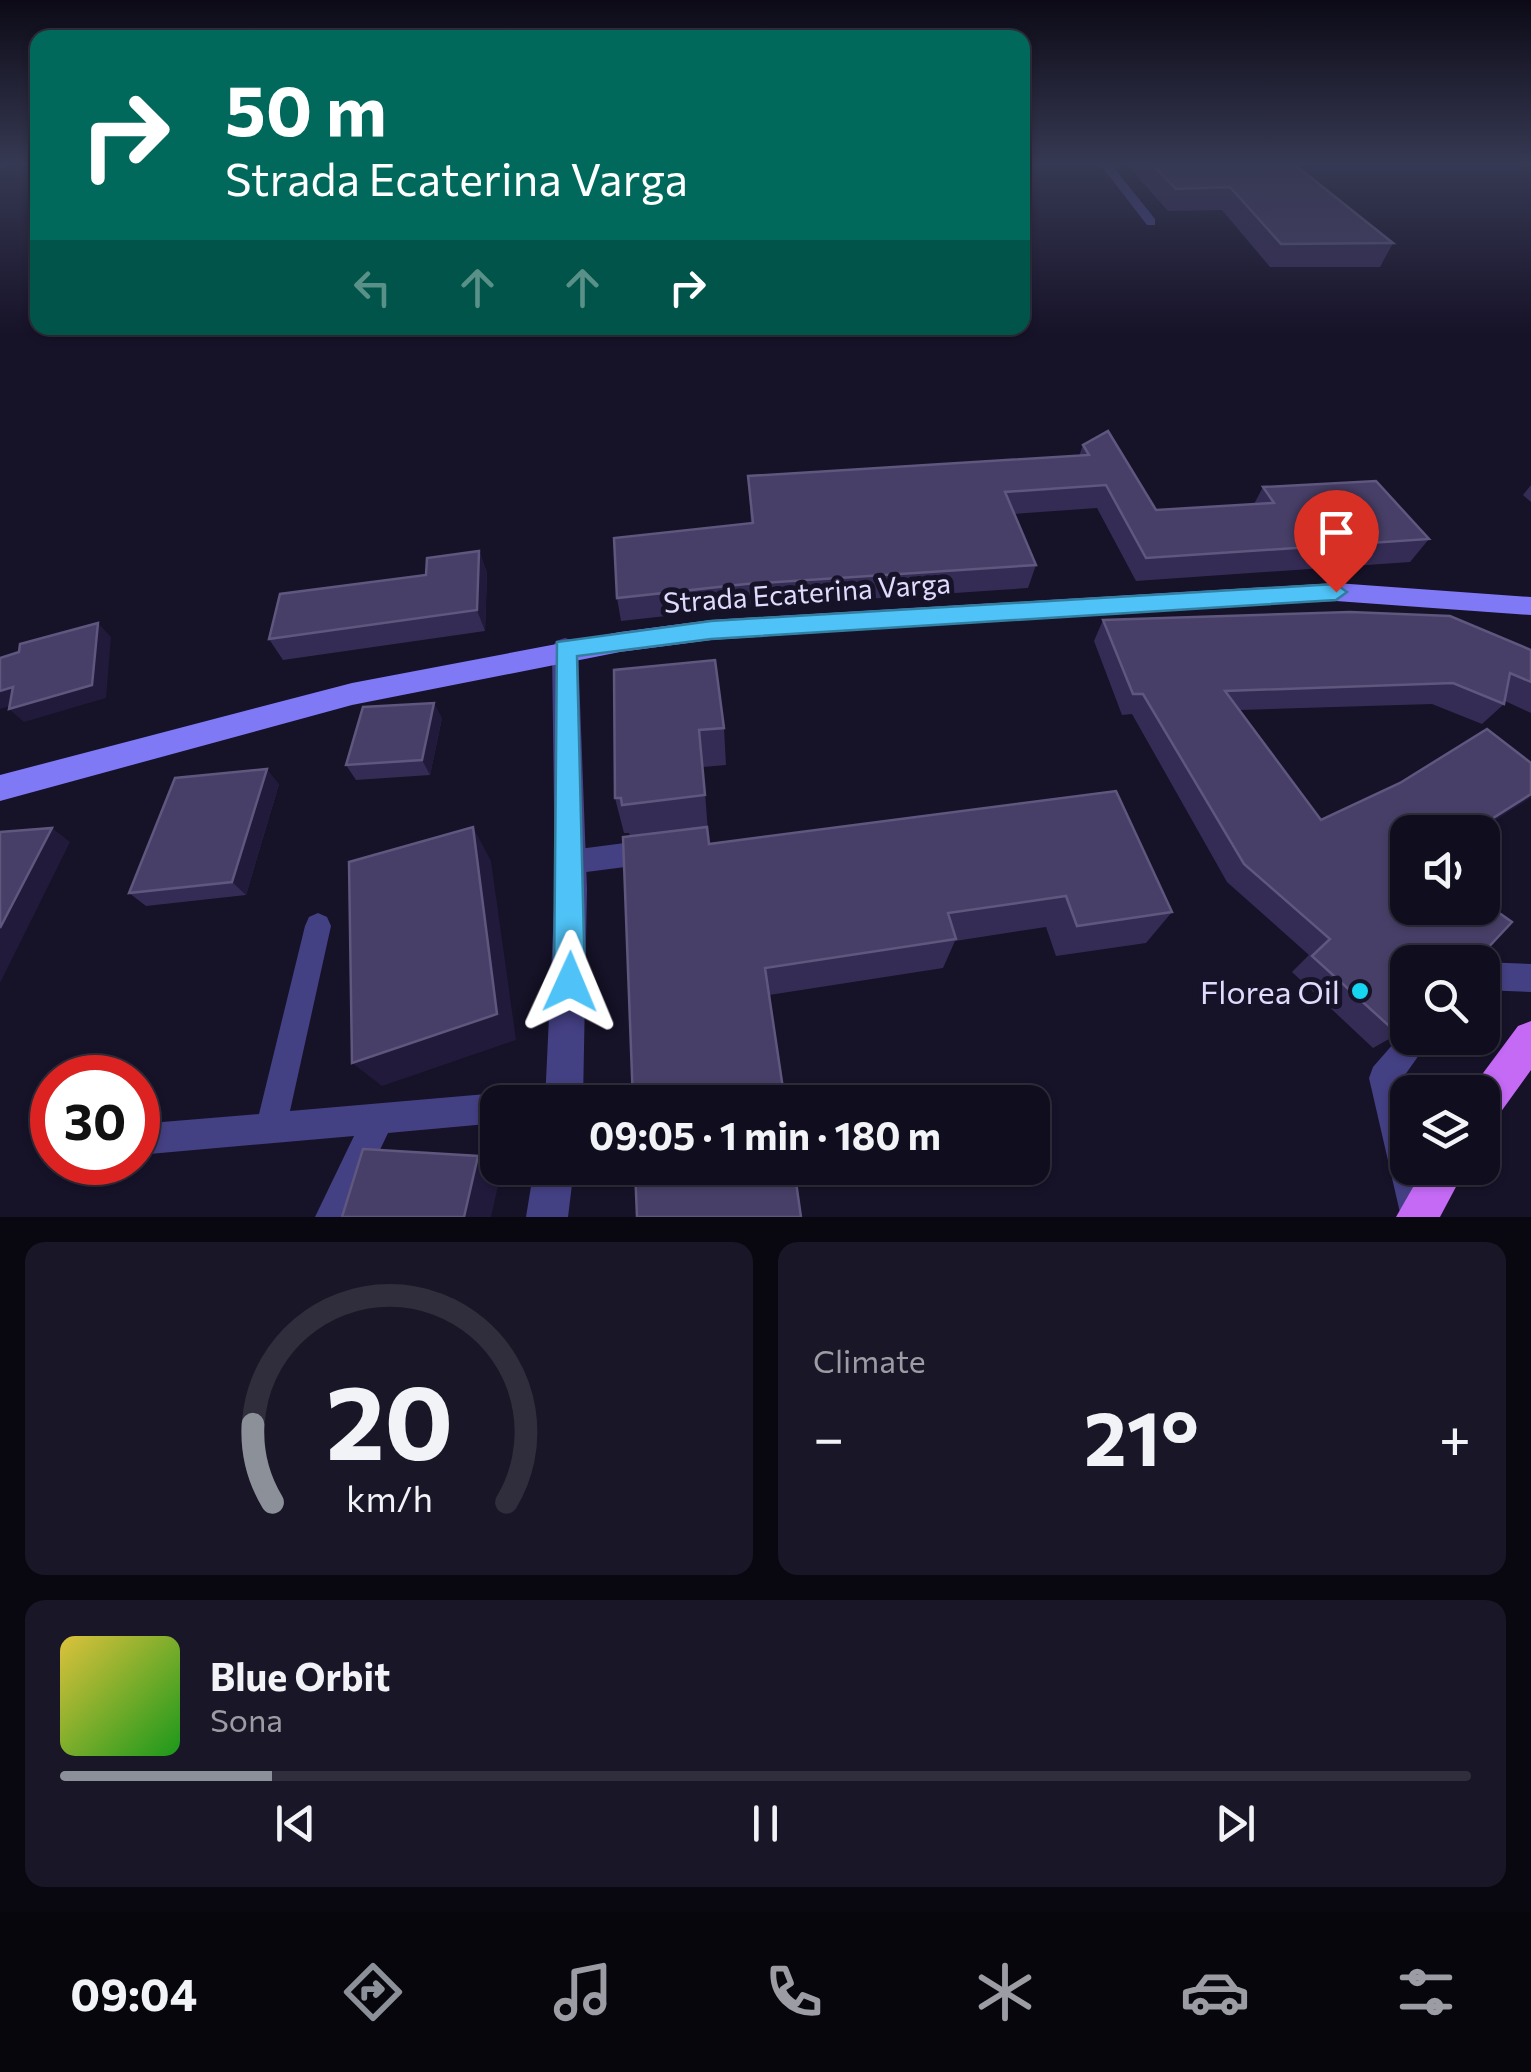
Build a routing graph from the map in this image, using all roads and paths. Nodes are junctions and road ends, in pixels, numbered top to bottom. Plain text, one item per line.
1 (1396, 598) junction
2 (1531, 606) edge
3 (1480, 631) edge
4 (565, 648) junction
5 (0, 788) edge
6 (667, 850) edge
7 (571, 862) junction
8 (318, 926) dead end
9 (1500, 977) edge
10 (1531, 978) edge
11 (1531, 1038) edge
12 (1402, 1055) edge
13 (1500, 1082) edge
14 (564, 1085) edge
15 (480, 1110) edge
16 (379, 1118) junction
17 (271, 1128) junction
18 (160, 1138) edge
19 (551, 1185) edge
20 (1436, 1185) edge
21 (1417, 1216) edge
22 (330, 1217) edge
23 (546, 1217) edge

1 - 2 main road, Strada Ecaterina Varga
1 - 3 main road, Strada Ecaterina Varga
1 - 4 main road, Strada Ecaterina Varga
4 - 5 main road, Strada Ecaterina Varga
4 - 7 street
6 - 7 lane
7 - 14 street
8 - 17 lane
9 - 10 lane
11 - 13 main road
12 - 21 lane
15 - 16 lane
16 - 17 lane
16 - 22 lane
17 - 18 lane
19 - 23 street
20 - 21 main road

